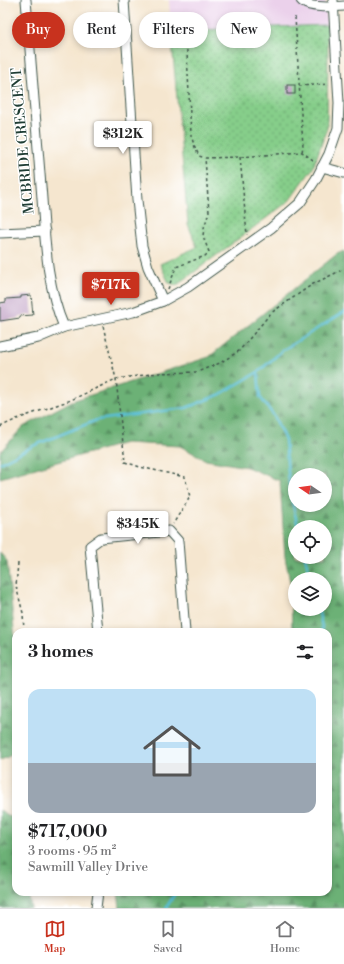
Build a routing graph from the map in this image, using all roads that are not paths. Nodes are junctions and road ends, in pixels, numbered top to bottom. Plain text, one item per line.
1 (26, 0) edge
2 (124, 0) edge
3 (301, 0) edge
4 (333, 3) edge
5 (344, 6) edge
6 (322, 167) junction
7 (344, 173) edge
8 (45, 231) junction
9 (0, 233) edge
10 (163, 301) junction
11 (64, 327) junction
12 (0, 346) edge
13 (98, 628) edge
14 (185, 628) edge
15 (98, 896) edge
16 (96, 908) edge

1 - 8 street, MCBRIDE CRESCENT
2 - 10 street
3 - 4 street
4 - 5 street
4 - 6 street
6 - 7 street
6 - 10 street
8 - 9 street, MCBRIDE CRESCENT
8 - 11 street, MCBRIDE CRESCENT
10 - 11 street
11 - 12 street
13 - 14 street
15 - 16 street

